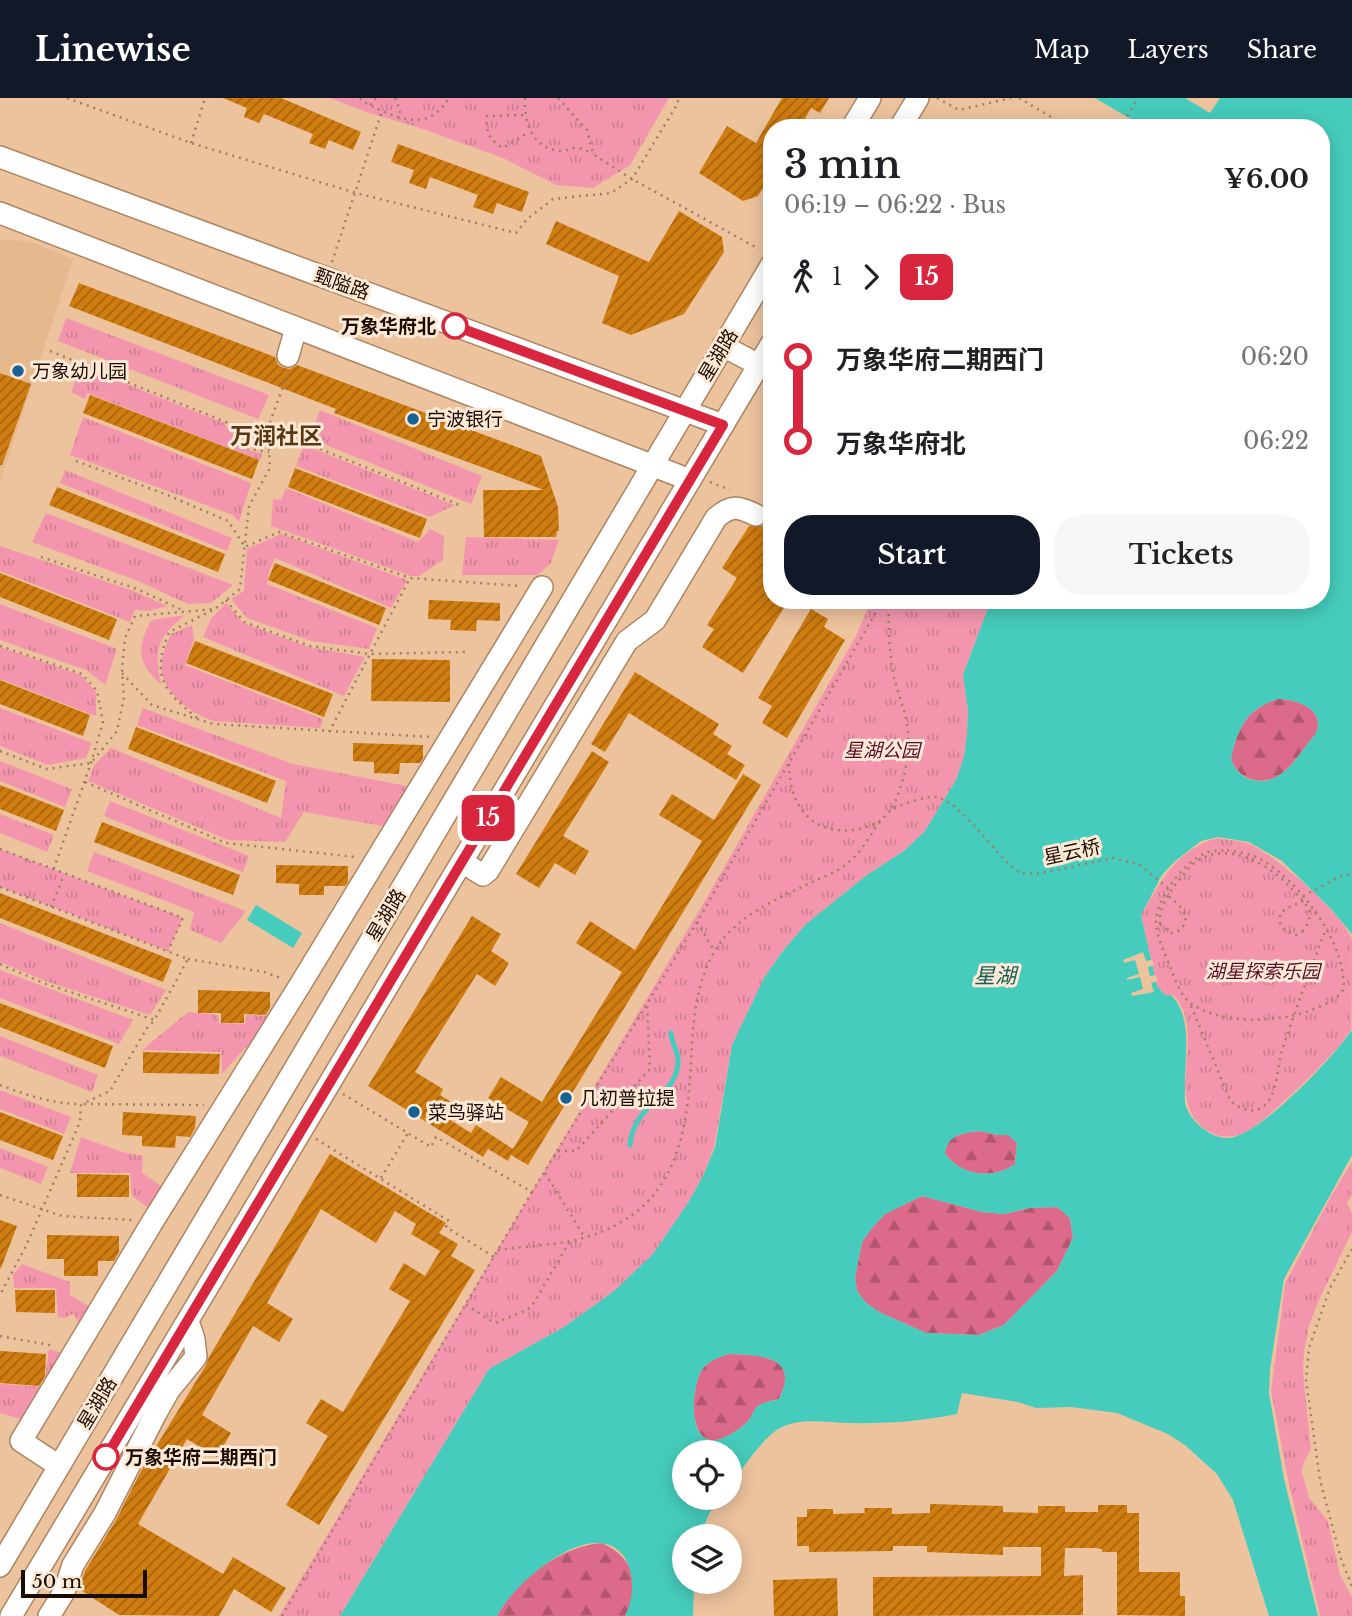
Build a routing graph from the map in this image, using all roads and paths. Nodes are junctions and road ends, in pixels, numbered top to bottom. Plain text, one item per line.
1 (67, 98) edge
2 (205, 98) edge
3 (360, 98) edge
4 (376, 98) edge
5 (395, 98) edge
6 (449, 98) edge
7 (524, 98) edge
8 (558, 98) edge
9 (678, 98) edge
10 (870, 98) edge
11 (918, 98) edge
12 (937, 98) edge
13 (1011, 98) edge
14 (1019, 98) edge
15 (1138, 98) edge
16 (370, 106) junction
17 (382, 111) junction
18 (524, 115) junction
19 (399, 119) junction
20 (857, 119) edge
21 (905, 119) edge
22 (1055, 119) edge
23 (1125, 119) edge
24 (529, 132) junction
25 (191, 143) junction
26 (593, 154) junction
27 (0, 157) edge
28 (632, 179) junction
29 (356, 193) junction
30 (0, 213) edge
31 (763, 255) edge
32 (763, 268) edge
33 (326, 278) junction
34 (296, 328) junction
35 (723, 346) junction
36 (50, 351) dead end
37 (763, 358) edge
38 (289, 362) joint
39 (759, 365) junction
40 (685, 411) junction
41 (723, 425) junction
42 (268, 428) junction
43 (269, 452) junction
44 (76, 461) dead end
45 (653, 466) junction
46 (690, 480) junction
47 (462, 506) dead end
48 (756, 516) dead end
49 (245, 547) junction
50 (41, 557) dead end
51 (410, 578) junction
52 (542, 587) joint
53 (226, 600) junction
54 (215, 609) junction
55 (878, 609) edge
56 (888, 609) edge
57 (185, 612) junction
58 (0, 646) edge
59 (466, 652) dead end
60 (369, 654) junction
61 (122, 673) junction
62 (200, 720) junction
63 (329, 732) junction
64 (431, 737) dead end
65 (0, 751) edge
66 (789, 762) junction
67 (91, 763) junction
68 (85, 782) junction
69 (891, 809) junction
70 (881, 820) junction
71 (0, 849) edge
72 (375, 859) junction
73 (461, 862) junction
74 (53, 871) junction
75 (64, 874) junction
76 (1352, 874) edge
77 (0, 887) edge
78 (1169, 888) junction
79 (1166, 894) junction
80 (1303, 896) junction
81 (1306, 900) junction
82 (51, 907) junction
83 (697, 922) junction
84 (1326, 929) junction
85 (322, 947) junction
86 (168, 951) junction
87 (715, 952) junction
88 (188, 959) junction
89 (358, 963) junction
90 (0, 964) edge
91 (264, 972) dead end
92 (1191, 1004) junction
93 (647, 1005) junction
94 (1294, 1016) junction
95 (155, 1020) junction
96 (0, 1085) edge
97 (328, 1086) junction
98 (81, 1104) junction
99 (225, 1106) junction
100 (408, 1133) junction
101 (311, 1136) dead end
102 (558, 1151) junction
103 (545, 1172) junction
104 (380, 1178) junction
105 (533, 1192) junction
106 (0, 1195) edge
107 (42, 1209) junction
108 (153, 1221) junction
109 (585, 1238) junction
110 (570, 1240) junction
111 (1352, 1248) edge
112 (498, 1250) junction
113 (494, 1257) junction
114 (0, 1295) edge
115 (466, 1306) junction
116 (188, 1321) junction
117 (0, 1336) edge
118 (74, 1349) junction
119 (59, 1466) junction
120 (0, 1566) edge
121 (1352, 1586) edge
122 (11, 1616) edge
123 (49, 1616) edge
124 (282, 1616) edge

1 - 25 path
2 - 25 path
3 - 16 path
4 - 16 path
5 - 19 path
6 - 19 path
7 - 18 path
8 - 26 path
9 - 28 path
10 - 20 street
11 - 21 street
12 - 13 path
14 - 22 path
15 - 23 path
16 - 17 path
17 - 19 path
17 - 29 path
18 - 24 path
18 - 24 path
24 - 26 path
25 - 29 path
26 - 28 path
27 - 33 street, 甄隘路
28 - 29 path
28 - 31 path
29 - 33 path
30 - 34 street
32 - 35 street, 星湖路
33 - 40 street, 甄隘路
34 - 38 street
34 - 45 street
35 - 39 street
35 - 40 street, 星湖路
36 - 43 path
37 - 39 street, 星湖路
38 - 42 path
39 - 41 street, 星湖路
40 - 41 street, 甄隘路
40 - 45 street, 星湖路
41 - 46 street, 星湖路
42 - 43 path
42 - 47 path
43 - 49 path
44 - 49 path
45 - 46 street
45 - 89 street, 星湖路
46 - 73 street, 星湖路
48 - 73 street
49 - 51 path
49 - 53 path
50 - 57 path
51 - 52 path
51 - 60 path
52 - 72 street
53 - 54 path
53 - 60 path
54 - 57 path
54 - 62 path
55 - 66 path
56 - 69 path
57 - 61 path
58 - 67 path
59 - 60 path
60 - 63 path
61 - 62 path
61 - 67 path
62 - 63 path
63 - 64 path
65 - 67 path
66 - 70 path
66 - 83 path
67 - 68 path
68 - 72 path
68 - 74 path
69 - 70 path
69 - 78 path, 星云桥
70 - 87 path
71 - 74 path
72 - 85 street
73 - 97 street, 星湖路
74 - 75 path
75 - 82 path
75 - 86 path
76 - 80 path
77 - 82 path
78 - 79 path
78 - 80 path
79 - 81 path, bridge
79 - 92 path
80 - 81 path
81 - 84 path
82 - 86 path
83 - 87 path
83 - 93 path
84 - 94 path
84 - 94 path
85 - 89 street
85 - 99 street
86 - 88 path
87 - 109 path
88 - 91 path
88 - 95 path
89 - 119 street, 星湖路
90 - 95 path
92 - 94 path
92 - 94 path
93 - 102 path
93 - 102 path
95 - 98 path
96 - 98 path
97 - 100 path
97 - 116 street, 星湖路
98 - 99 path
98 - 107 path
99 - 108 street
100 - 104 path
100 - 105 path
101 - 104 path
102 - 103 path
103 - 105 path
103 - 109 path
104 - 113 path
105 - 112 path
106 - 107 path
107 - 108 path
107 - 114 path
108 - 118 street
109 - 110 path
110 - 112 path
110 - 115 path
111 - 121 path
112 - 113 path
113 - 115 path
115 - 124 path
116 - 122 street, 星湖路
116 - 123 street
117 - 118 path
118 - 119 street
119 - 120 street, 星湖路

